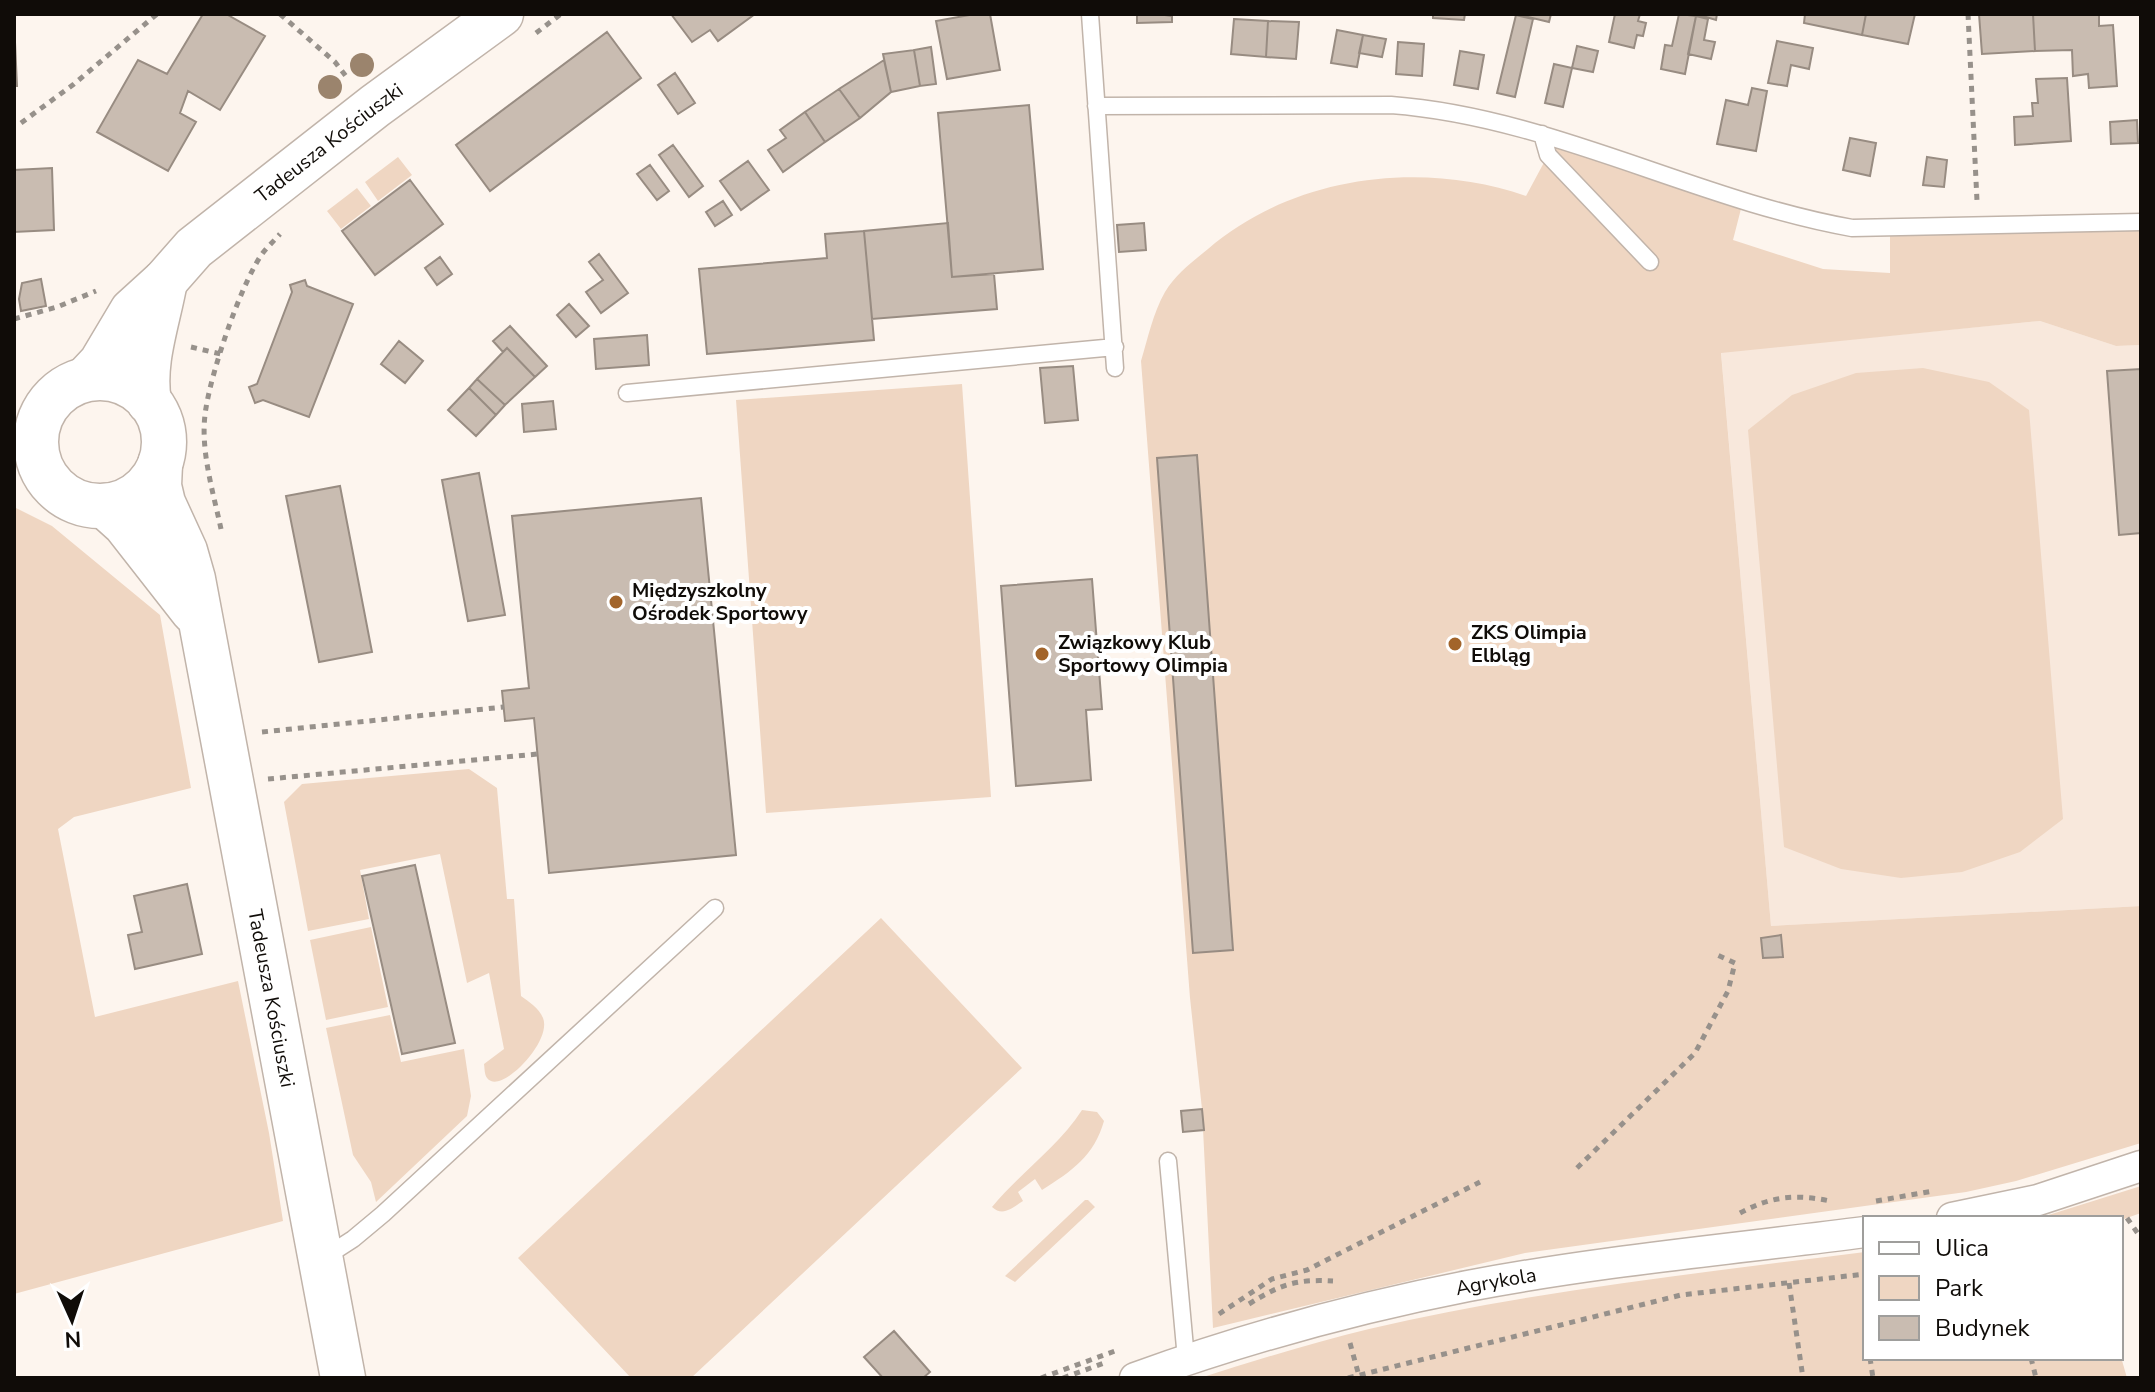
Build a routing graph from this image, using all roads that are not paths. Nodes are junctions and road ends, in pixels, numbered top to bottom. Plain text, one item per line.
1 (1090, 14) edge
2 (513, 28) edge
3 (1096, 106) junction
4 (1542, 134) junction
5 (2141, 222) edge
6 (1650, 262) dead end
7 (165, 281) junction
8 (1115, 347) junction
9 (1115, 368) dead end
10 (72, 386) junction
11 (627, 393) dead end
12 (149, 402) junction
13 (14, 403) edge
14 (28, 460) edge
15 (160, 464) junction
16 (105, 506) junction
17 (199, 619) junction
18 (715, 908) dead end
19 (1168, 1161) dead end
20 (2141, 1166) edge
21 (1962, 1216) edge
22 (1863, 1232) edge
23 (321, 1260) junction
24 (1186, 1359) junction
25 (343, 1378) edge
26 (1135, 1378) edge

1 - 3 lane
2 - 7 street, Tadeusza Kościuszki
3 - 4 lane
3 - 8 lane
4 - 5 lane
4 - 6 lane
7 - 10 street, Tadeusza Kościuszki
7 - 12 street, Tadeusza Kościuszki
8 - 9 lane
8 - 11 lane
10 - 12 street
10 - 13 street
10 - 14 street
12 - 15 street
14 - 16 street
15 - 16 street
15 - 17 street, Tadeusza Kościuszki
16 - 17 street, Tadeusza Kościuszki
17 - 23 street, Tadeusza Kościuszki
18 - 23 lane
19 - 24 lane
20 - 21 street
22 - 24 street, Agrykola
23 - 25 street, Tadeusza Kościuszki
24 - 26 street, Agrykola

